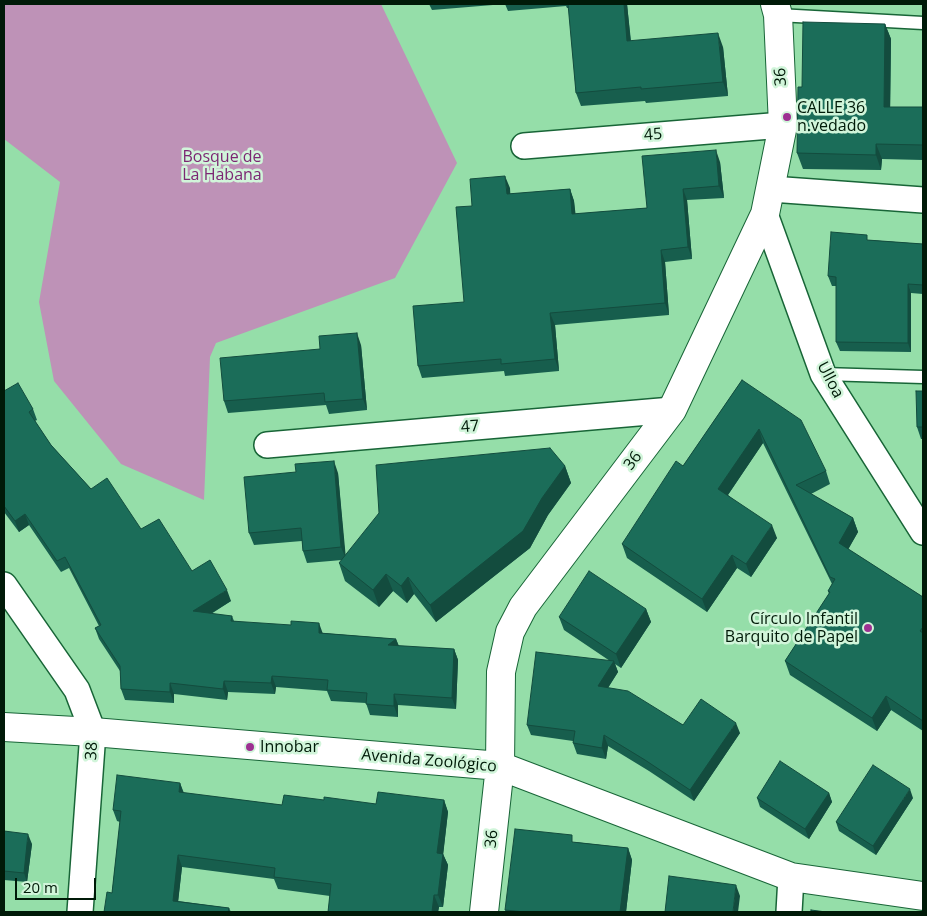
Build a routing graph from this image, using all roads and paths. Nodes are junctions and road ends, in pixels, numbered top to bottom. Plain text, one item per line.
1 (777, 9) edge
2 (923, 23) edge
3 (783, 125) junction
4 (524, 146) dead end
5 (923, 200) edge
6 (768, 201) junction
7 (823, 374) junction
8 (923, 377) edge
9 (672, 410) junction
10 (267, 445) dead end
11 (923, 532) edge
12 (4, 585) edge
13 (4, 727) edge
14 (93, 732) junction
15 (500, 766) junction
16 (791, 877) junction
17 (923, 896) edge
18 (80, 912) edge
19 (484, 912) edge
20 (789, 912) edge

1 - 2 lane
1 - 3 street, 36
3 - 4 street, 45
3 - 6 street, 36
5 - 6 street
6 - 7 street, Ulloa
6 - 9 street, 36
7 - 8 lane
7 - 11 street, Ulloa
9 - 10 street, 47
9 - 15 street, 36
12 - 14 street, 38
13 - 14 street, Avenida Zoológico
14 - 15 street, Avenida Zoológico
14 - 18 street, 38
15 - 16 street, Avenida Zoológico
15 - 19 street, 36
16 - 17 street, Avenida Zoológico
16 - 20 street

